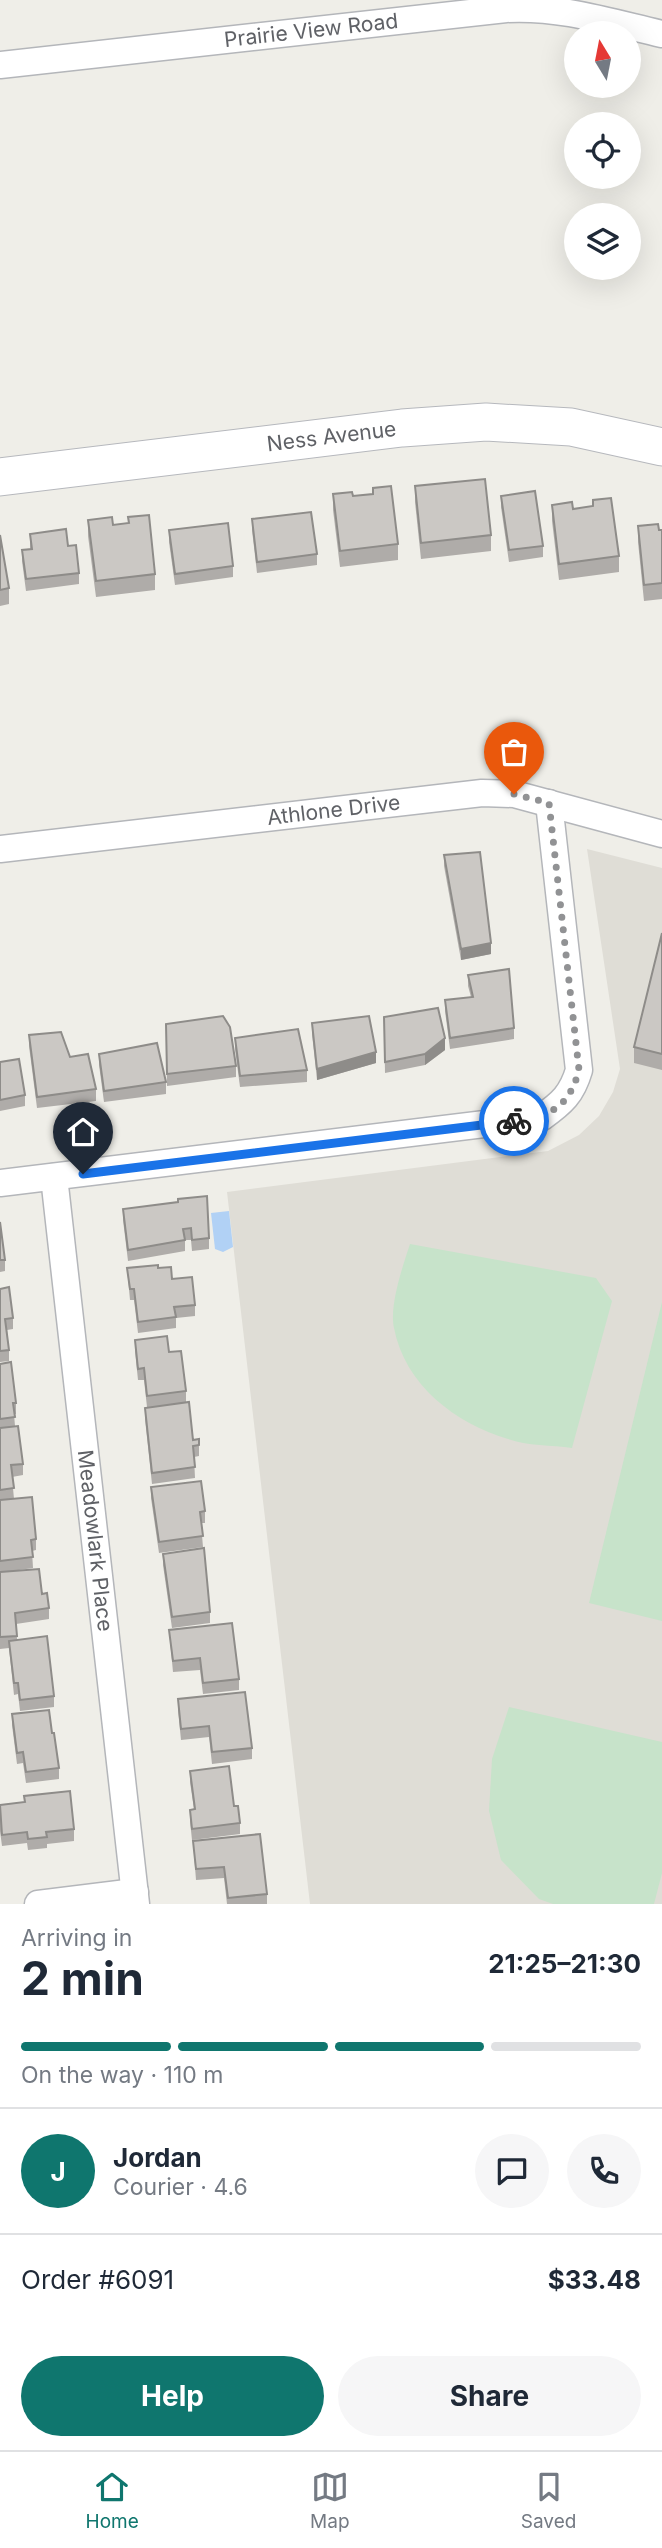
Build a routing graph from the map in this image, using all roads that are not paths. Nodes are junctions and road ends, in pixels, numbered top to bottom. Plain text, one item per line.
1 (662, 34) edge
2 (0, 65) edge
3 (662, 447) edge
4 (0, 477) edge
5 (549, 803) junction
6 (662, 834) edge
7 (0, 849) edge
8 (54, 1177) junction
9 (0, 1184) edge
10 (136, 1898) edge
11 (38, 1904) edge

1 - 2 street, Prairie View Road
3 - 4 main road, Ness Avenue
5 - 6 street, Athlone Drive
5 - 7 street, Athlone Drive
5 - 8 street
8 - 9 street
8 - 10 street, Meadowlark Place
10 - 11 street

